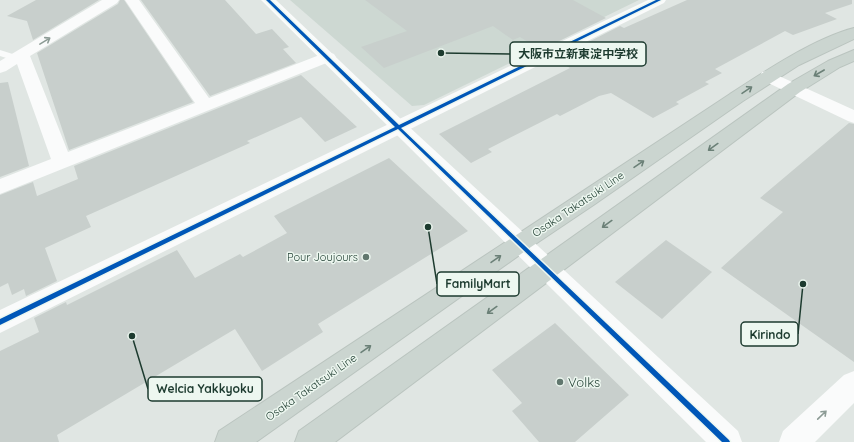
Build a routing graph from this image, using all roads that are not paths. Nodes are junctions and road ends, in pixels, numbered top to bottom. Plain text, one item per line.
1 (112, 0) edge
2 (132, 0) edge
3 (268, 0) edge
4 (659, 0) edge
5 (854, 33) edge
6 (0, 53) edge
7 (854, 55) edge
8 (19, 56) junction
9 (328, 57) junction
10 (0, 68) edge
11 (768, 76) junction
12 (794, 88) junction
13 (206, 106) junction
14 (854, 117) edge
15 (398, 127) junction
16 (62, 162) junction
17 (0, 187) edge
18 (520, 243) junction
19 (547, 269) junction
20 (0, 322) edge
21 (854, 384) edge
22 (230, 442) edge
23 (310, 442) edge
24 (727, 442) edge
25 (794, 442) edge

8 -> 1 street
2 - 13 street
3 - 9 street
4 - 15 street
5 - 11 main road, Osaka Takatsuki Line
6 - 8 lane
7 -> 12 main road
8 - 10 street
8 - 16 street
9 - 13 street
9 - 15 street
11 - 12 street
18 -> 11 main road, Osaka Takatsuki Line
12 - 14 street
12 -> 19 main road
13 - 16 street
15 - 18 street
15 - 20 street
16 - 17 street
18 - 19 street
22 -> 18 main road, Osaka Takatsuki Line
19 -> 23 main road
19 - 24 street
25 -> 21 street

